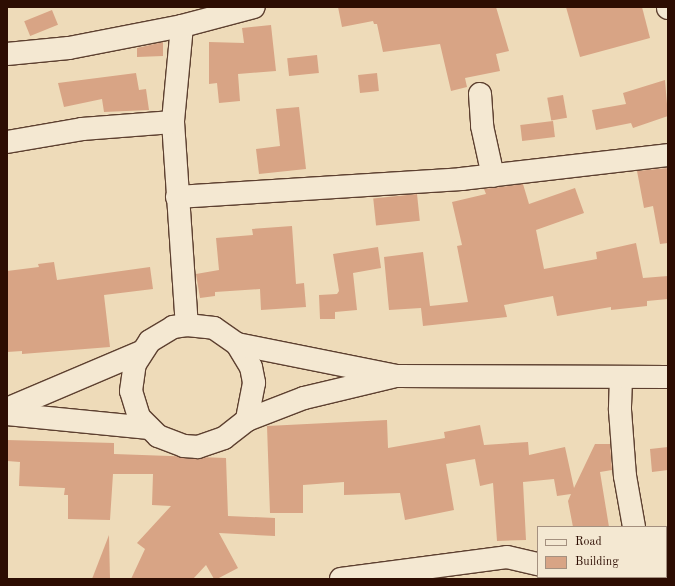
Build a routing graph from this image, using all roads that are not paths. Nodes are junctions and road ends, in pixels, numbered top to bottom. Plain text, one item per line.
1 (254, 7) edge
2 (182, 26) junction
3 (7, 54) edge
4 (480, 94) dead end
5 (173, 122) junction
6 (7, 142) edge
7 (668, 155) edge
8 (493, 176) junction
9 (177, 197) junction
10 (187, 325) junction
11 (237, 344) junction
12 (141, 352) junction
13 (397, 376) junction
14 (668, 377) edge
15 (621, 378) junction
16 (7, 409) edge
17 (7, 414) edge
18 (247, 420) junction
19 (149, 428) junction
20 (634, 526) edge
21 (537, 564) edge
22 (415, 574) edge
23 (341, 579) edge

1 - 2 street
2 - 3 street
2 - 5 street
4 - 8 street
5 - 6 street
5 - 9 street
7 - 8 street
8 - 9 street
9 - 10 street
10 - 11 street
10 - 12 street
11 - 13 street
11 - 18 street
12 - 16 street
12 - 19 street
13 - 15 street
13 - 18 street
14 - 15 street
15 - 20 street
17 - 19 street
18 - 19 street
21 - 22 street
22 - 23 street

